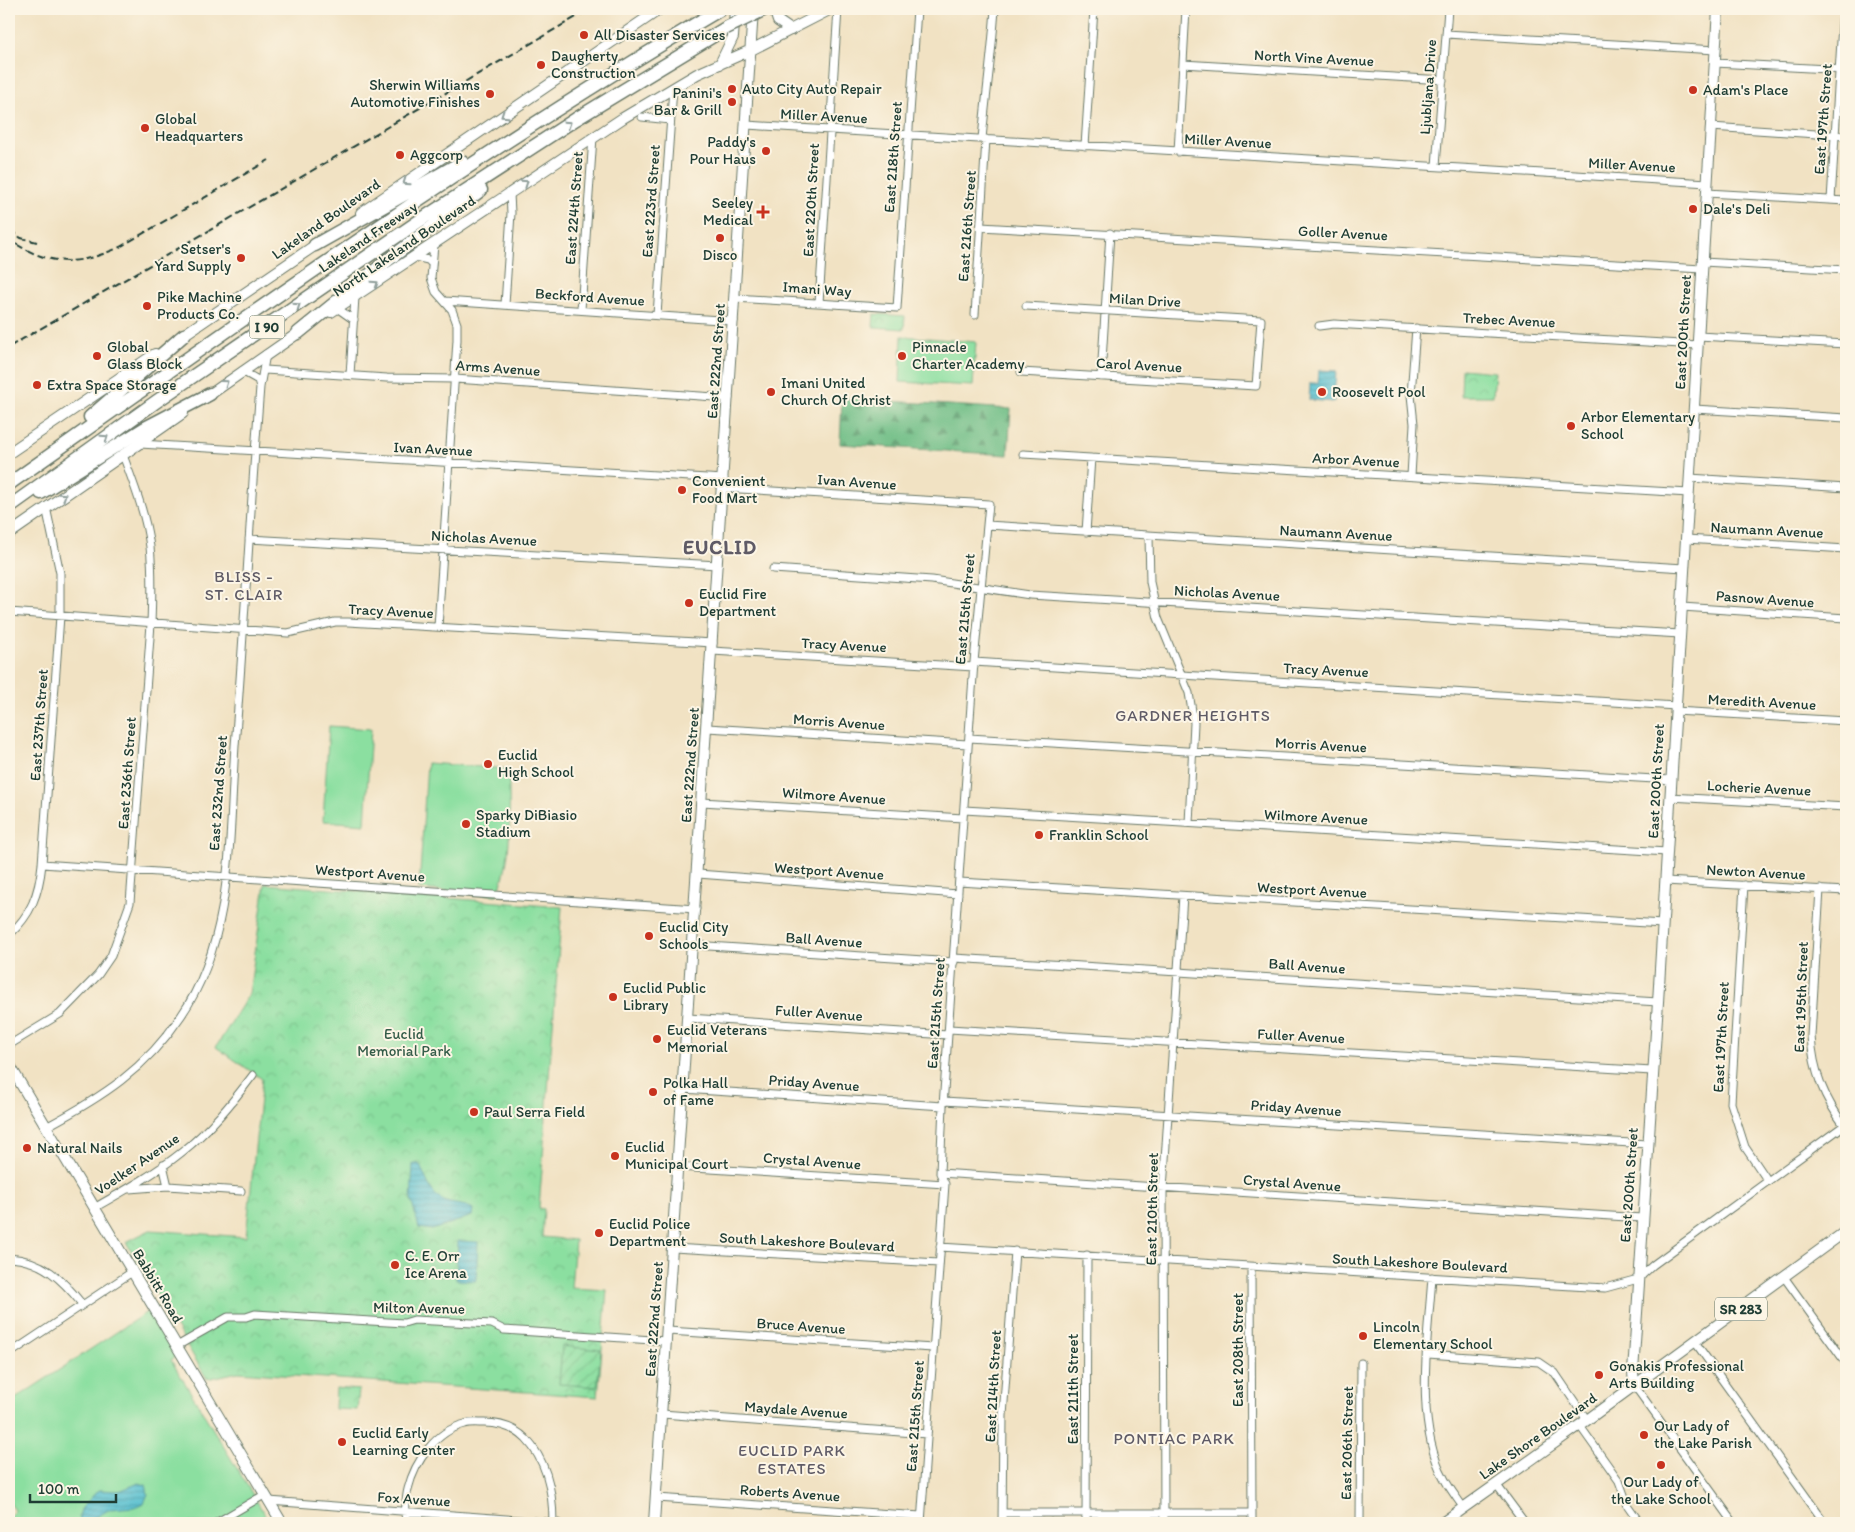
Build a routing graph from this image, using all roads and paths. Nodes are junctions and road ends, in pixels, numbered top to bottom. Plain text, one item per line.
1 (660, 9) edge
2 (720, 9) edge
3 (736, 9) edge
4 (755, 9) edge
5 (765, 9) edge
6 (774, 9) edge
7 (831, 9) edge
8 (838, 9) edge
9 (917, 9) edge
10 (995, 9) edge
11 (1094, 9) edge
12 (1186, 9) edge
13 (1448, 9) edge
14 (1718, 9) edge
15 (1843, 9) edge
16 (726, 28) junction
17 (791, 30) junction
18 (1446, 34) junction
19 (751, 50) junction
20 (1716, 50) junction
21 (1715, 62) junction
22 (720, 64) junction
23 (1184, 64) junction
24 (1843, 69) edge
25 (1442, 80) junction
26 (673, 88) junction
27 (642, 118) dead end
28 (670, 120) junction
29 (747, 125) junction
30 (1711, 128) junction
31 (524, 129) junction
32 (829, 130) junction
33 (908, 135) junction
34 (1835, 135) junction
35 (1846, 136) edge
36 (593, 137) junction
37 (984, 139) junction
38 (1085, 146) junction
39 (575, 149) junction
40 (528, 151) junction
41 (1178, 152) junction
42 (592, 158) junction
43 (1436, 166) junction
44 (1707, 188) junction
45 (510, 194) junction
46 (1831, 200) junction
47 (1846, 201) edge
48 (981, 227) junction
49 (1110, 233) junction
50 (434, 244) junction
51 (315, 245) junction
52 (415, 257) junction
53 (432, 264) junction
54 (1703, 265) junction
55 (1846, 270) edge
56 (355, 297) junction
57 (735, 298) junction
58 (445, 300) junction
59 (819, 303) junction
60 (505, 305) junction
61 (1026, 306) dead end
62 (337, 308) junction
63 (896, 308) joint
64 (582, 310) junction
65 (1104, 311) junction
66 (658, 315) junction
67 (975, 315) dead end
68 (354, 320) junction
69 (734, 321) junction
70 (1319, 326) dead end
71 (1416, 328) junction
72 (298, 333) junction
73 (184, 334) junction
74 (1698, 340) junction
75 (1846, 344) edge
76 (266, 354) junction
77 (265, 370) junction
78 (242, 371) junction
79 (1021, 372) dead end
80 (350, 375) junction
81 (1101, 376) junction
82 (455, 379) junction
83 (1256, 386) joint
84 (260, 387) junction
85 (210, 394) junction
86 (729, 398) junction
87 (1694, 409) junction
88 (1846, 418) edge
89 (140, 444) junction
90 (255, 452) junction
91 (9, 453) edge
92 (1023, 454) dead end
93 (123, 455) junction
94 (1091, 458) junction
95 (449, 463) junction
96 (1411, 476) junction
97 (1690, 478) junction
98 (723, 483) junction
99 (9, 484) edge
100 (1846, 488) edge
101 (1689, 493) junction
102 (989, 504) joint
103 (9, 507) edge
104 (46, 507) junction
105 (9, 511) edge
106 (987, 526) junction
107 (1086, 532) junction
108 (9, 534) edge
109 (1149, 536) junction
110 (249, 539) junction
111 (1686, 539) junction
112 (1846, 548) edge
113 (444, 550) junction
114 (718, 565) junction
115 (1684, 568) junction
116 (773, 569) dead end
117 (981, 588) junction
118 (1155, 602) junction
119 (1682, 608) junction
120 (9, 612) edge
121 (60, 616) junction
122 (1846, 618) edge
123 (152, 624) junction
124 (438, 627) junction
125 (244, 630) junction
126 (1680, 634) junction
127 (713, 647) junction
128 (974, 665) junction
129 (1183, 675) junction
130 (1676, 708) junction
131 (1846, 721) edge
132 (707, 728) junction
133 (969, 741) junction
134 (1194, 751) junction
135 (1671, 780) junction
136 (1670, 797) junction
137 (702, 802) junction
138 (1846, 807) edge
139 (964, 810) junction
140 (963, 818) junction
141 (1189, 823) junction
142 (1667, 852) junction
143 (42, 864) junction
144 (134, 871) junction
145 (698, 874) junction
146 (226, 876) junction
147 (1665, 881) junction
148 (959, 882) junction
149 (1744, 885) junction
150 (1820, 890) junction
151 (1846, 891) edge
152 (958, 894) junction
153 (1183, 896) junction
154 (696, 909) junction
155 (1662, 924) junction
156 (9, 935) edge
157 (693, 945) junction
158 (954, 960) junction
159 (1178, 971) junction
160 (1658, 1002) junction
161 (688, 1018) junction
162 (949, 1032) junction
163 (1174, 1042) junction
164 (9, 1045) edge
165 (9, 1067) edge
166 (1652, 1071) junction
167 (253, 1075) dead end
168 (683, 1088) junction
169 (944, 1103) junction
170 (1169, 1114) junction
171 (1846, 1126) edge
172 (46, 1128) junction
173 (1647, 1144) junction
174 (163, 1164) junction
175 (678, 1167) junction
176 (940, 1174) junction
177 (1768, 1181) junction
178 (945, 1184) junction
179 (168, 1186) junction
180 (127, 1189) junction
181 (1163, 1189) junction
182 (241, 1191) dead end
183 (94, 1208) junction
184 (1642, 1218) junction
185 (1846, 1230) edge
186 (940, 1247) junction
187 (674, 1248) junction
188 (1015, 1251) junction
189 (1087, 1255) junction
190 (9, 1258) edge
191 (1165, 1260) junction
192 (939, 1263) junction
193 (1251, 1267) junction
194 (132, 1272) junction
195 (1432, 1277) junction
196 (1784, 1277) junction
197 (1638, 1278) junction
198 (82, 1304) junction
199 (668, 1336) junction
200 (1694, 1342) junction
201 (177, 1346) junction
202 (933, 1348) junction
203 (9, 1354) edge
204 (1428, 1354) junction
205 (1361, 1363) dead end
206 (1846, 1363) edge
207 (1634, 1385) junction
208 (662, 1414) junction
209 (1583, 1423) junction
210 (927, 1434) junction
211 (1496, 1484) junction
212 (267, 1498) junction
213 (656, 1498) junction
214 (1463, 1507) junction
215 (406, 1513) junction
216 (1086, 1513) junction
217 (1164, 1513) junction
218 (1252, 1513) junction
219 (1002, 1514) junction
220 (921, 1520) edge
221 (1454, 1520) edge
222 (216, 1523) edge
223 (282, 1523) edge
224 (405, 1523) edge
225 (552, 1523) edge
226 (558, 1523) edge
227 (654, 1523) edge
228 (1002, 1523) edge
229 (1086, 1523) edge
230 (1164, 1523) edge
231 (1252, 1523) edge
232 (1360, 1523) edge
233 (1442, 1523) edge
234 (1525, 1523) edge
235 (1640, 1523) edge
236 (1734, 1523) edge
237 (1825, 1523) edge

1 -> 51 street, Lakeland Boulevard
2 - 31 highway, Lakeland Freeway / I 90
3 - 22 street
4 - 16 highway, Lakeland Freeway / I 90, bridge
4 - 19 street, East 222nd Street
5 - 16 highway, bridge
6 - 17 street
7 - 17 street, North Lakeland Boulevard
8 - 32 street, East 220th Street
9 - 33 street, East 218th Street
10 - 37 street, East 216th Street
11 - 38 street
12 - 23 street
13 - 18 street, Ljubljana Drive
14 - 20 street, East 200th Street
15 - 24 street, East 197th Street
40 -> 16 highway, Lakeland Freeway / I 90
17 - 19 street, North Lakeland Boulevard
18 - 20 street
18 - 25 street, Ljubljana Drive
19 - 22 street, North Lakeland Boulevard
19 - 29 street, East 222nd Street
20 - 21 street, East 200th Street
21 - 24 street
21 - 30 street, East 200th Street
22 - 26 street, North Lakeland Boulevard
23 - 25 street, North Vine Avenue
23 - 41 street
24 - 34 street, East 197th Street
25 - 43 street, Ljubljana Drive
26 - 28 street, East 223rd Street
26 - 36 street, North Lakeland Boulevard
27 - 28 street
28 - 66 street, East 223rd Street
29 - 32 street, Miller Avenue
29 - 57 street, East 222nd Street
30 - 34 street
30 - 44 street, East 200th Street
31 - 51 highway
31 - 99 highway, Lakeland Freeway / I 90
32 - 33 street, Miller Avenue
32 - 59 street, East 220th Street
33 - 37 street, Miller Avenue
33 - 63 street, East 218th Street
34 - 35 street
34 - 46 street, East 197th Street
36 - 39 street, North Lakeland Boulevard
36 - 42 street, East 224th Street
37 - 38 street, Miller Avenue
37 - 48 street, East 216th Street
38 - 41 street, Miller Avenue
39 - 42 street
45 -> 39 street, North Lakeland Boulevard
40 - 72 highway
103 -> 40 highway, Lakeland Freeway / I 90
41 - 43 street, Miller Avenue
42 - 64 street, East 224th Street
43 - 44 street, Miller Avenue
44 - 46 street, Miller Avenue
44 - 54 street, East 200th Street
45 - 50 street, North Lakeland Boulevard
45 - 60 street
46 - 47 street, Miller Avenue
48 - 49 street, Goller Avenue
48 - 67 street, East 216th Street
49 - 54 street, Goller Avenue
49 - 65 street
50 - 52 street, North Lakeland Boulevard
50 - 53 street
51 - 73 street, Lakeland Boulevard
52 - 53 street
56 -> 52 street, North Lakeland Boulevard
53 - 58 street
54 - 55 street, Goller Avenue
54 - 74 street, East 200th Street
56 - 62 street, North Lakeland Boulevard
56 - 68 street
57 - 59 street, Imani Way
57 - 69 street, East 222nd Street
58 - 60 street, Beckford Avenue
58 - 82 street
59 - 63 street, Imani Way
60 - 64 street, Beckford Avenue
61 - 65 street, Milan Drive
62 - 68 street
62 - 72 street, North Lakeland Boulevard
64 - 66 street, Beckford Avenue
65 - 81 street
65 - 83 street, Milan Drive
66 - 69 street, Beckford Avenue
68 - 80 street
69 - 86 street, East 222nd Street
70 - 71 street, Trebec Avenue
71 - 74 street, Trebec Avenue
71 - 96 street
72 - 76 street, North Lakeland Boulevard
73 - 91 street, Lakeland Boulevard
73 - 99 highway
74 - 75 street, Trebec Avenue
74 - 87 street, East 200th Street
76 - 77 street
76 - 78 street, North Lakeland Boulevard
77 - 80 street, Arms Avenue
77 - 84 street
78 - 84 street
85 -> 78 street, North Lakeland Boulevard
79 - 81 street, Carol Avenue
80 - 82 street, Arms Avenue
81 - 83 street, Carol Avenue
82 - 86 street, Arms Avenue
82 - 95 street
84 - 90 street, East 232nd Street
85 - 89 street, North Lakeland Boulevard
85 - 105 highway
86 - 98 street, East 222nd Street
87 - 88 street
87 - 97 street, East 200th Street
89 - 90 street, Ivan Avenue
89 - 93 street, North Lakeland Boulevard
90 - 95 street, Ivan Avenue
90 - 110 street, East 232nd Street
92 - 94 street, Arbor Avenue
104 -> 93 street, North Lakeland Boulevard
93 - 123 street, East 236th Street
94 - 96 street, Arbor Avenue
94 - 107 street
95 - 98 street, Ivan Avenue
95 - 113 street
96 - 101 street, Arbor Avenue
97 - 100 street
97 - 101 street, East 200th Street
98 - 102 street, Ivan Avenue
98 - 114 street, East 222nd Street
101 - 111 street, East 200th Street
102 - 106 street, East 215th Street
104 - 108 street, North Lakeland Boulevard
104 - 121 street, East 237th Street
106 - 107 street, Naumann Avenue
106 - 117 street, East 215th Street
107 - 109 street, Naumann Avenue
109 - 115 street, Naumann Avenue
109 - 118 street
110 - 113 street, Nicholas Avenue
110 - 125 street, East 232nd Street
111 - 112 street, Naumann Avenue
111 - 115 street, East 200th Street
113 - 114 street, Nicholas Avenue
113 - 124 street
114 - 127 street, East 222nd Street
115 - 119 street, East 200th Street
116 - 117 street, Nicholas Avenue
117 - 118 street, Nicholas Avenue
117 - 128 street, East 215th Street
118 - 126 street, Nicholas Avenue
118 - 129 street
119 - 122 street, Pasnow Avenue
119 - 126 street, East 200th Street
120 - 121 street, Tracy Avenue
121 - 123 street, Tracy Avenue
121 - 143 street, East 237th Street
123 - 125 street, Tracy Avenue
123 - 144 street, East 236th Street
124 - 125 street, Tracy Avenue
124 - 127 street, Tracy Avenue
125 - 146 street, East 232nd Street
126 - 130 street, East 200th Street
127 - 128 street, Tracy Avenue
127 - 132 street, East 222nd Street
128 - 129 street, Tracy Avenue
128 - 133 street, East 215th Street
129 - 130 street, Tracy Avenue
129 - 134 street
130 - 131 street, Meredith Avenue
130 - 135 street, East 200th Street
132 - 133 street, Morris Avenue
132 - 137 street, East 222nd Street
133 - 134 street, Morris Avenue
133 - 139 street, East 215th Street
134 - 135 street, Morris Avenue
134 - 141 street
135 - 136 street, East 200th Street
136 - 138 street, Locherie Avenue
136 - 142 street, East 200th Street
137 - 140 street, Wilmore Avenue
137 - 145 street, East 222nd Street
139 - 140 street, East 215th Street
139 - 141 street, Wilmore Avenue
140 - 148 street, East 215th Street
141 - 142 street, Wilmore Avenue
142 - 147 street, East 200th Street
143 - 144 street, Westport Avenue
143 - 156 street, East 237th Street
144 - 146 street, Westport Avenue
144 - 164 street, East 236th Street
145 - 152 street, Westport Avenue
145 - 154 street, East 222nd Street
146 - 154 street, Westport Avenue
146 - 172 street, East 232nd Street
147 - 149 street, Newton Avenue
147 - 155 street, East 200th Street
148 - 152 street, East 215th Street
148 - 153 street, Westport Avenue
149 - 150 street, Newton Avenue
149 - 177 street, East 197th Street
150 - 151 street, Newton Avenue
150 - 171 street, East 195th Street
152 - 158 street, East 215th Street
153 - 155 street, Westport Avenue
153 - 159 street, East 210th Street
154 - 157 street, East 222nd Street
155 - 160 street, East 200th Street
157 - 158 street, Ball Avenue
157 - 161 street, East 222nd Street
158 - 159 street, Ball Avenue
158 - 162 street, East 215th Street
159 - 160 street, Ball Avenue
159 - 163 street, East 210th Street
160 - 166 street, East 200th Street
161 - 162 street, Fuller Avenue
161 - 168 street, East 222nd Street
162 - 163 street, Fuller Avenue
162 - 169 street, East 215th Street
163 - 166 street, Fuller Avenue
163 - 170 street, East 210th Street
165 - 172 street, Babbitt Road
166 - 173 street, East 200th Street
167 - 174 street, Voelker Avenue
168 - 169 street, Priday Avenue
168 - 175 street, East 222nd Street
169 - 170 street, Priday Avenue
169 - 176 street, East 215th Street
170 - 173 street, Priday Avenue
170 - 181 street, East 210th Street
171 - 177 street, South Lakeshore Boulevard
172 - 183 street, Babbitt Road
173 - 184 street, East 200th Street
174 - 179 street
174 - 180 street, Voelker Avenue
175 - 178 street, Crystal Avenue
175 - 187 street, East 222nd Street
176 - 178 street, East 215th Street
176 - 181 street, Crystal Avenue
177 - 197 street, South Lakeshore Boulevard
178 - 186 street, East 215th Street
179 - 180 street
179 - 182 street
180 - 183 street, Voelker Avenue
181 - 184 street, Crystal Avenue
181 - 191 street, East 210th Street
183 - 194 street, Babbitt Road
184 - 197 street, East 200th Street
185 - 196 street, Lake Shore Boulevard / SR 283
186 - 188 street, South Lakeshore Boulevard
186 - 192 street, East 215th Street
187 - 192 street, South Lakeshore Boulevard
187 - 199 street, East 222nd Street
188 - 189 street, South Lakeshore Boulevard
188 - 219 street, East 214th Street
189 - 191 street, South Lakeshore Boulevard
189 - 216 street, East 211th Street
190 - 198 street
191 - 193 street, South Lakeshore Boulevard
191 - 217 street, East 210th Street
192 - 202 street, East 215th Street
193 - 195 street, South Lakeshore Boulevard
193 - 218 street, East 208th Street
194 - 198 street
194 - 201 street, Babbitt Road
195 - 197 street, South Lakeshore Boulevard
195 - 204 street
196 - 200 street, Lake Shore Boulevard / SR 283
196 - 206 street
197 - 207 street, East 200th Street
198 - 203 street
199 - 201 street, Milton Avenue
199 - 202 street, Bruce Avenue
199 - 208 street, East 222nd Street
200 - 207 street, Lake Shore Boulevard / SR 283
200 - 237 street
201 - 212 street, Babbitt Road
202 - 210 street, East 215th Street
204 - 209 street
204 - 214 street
205 - 232 street, East 206th Street
207 - 209 street, Lake Shore Boulevard / SR 283
207 - 236 street
208 - 210 street, Maydale Avenue
208 - 213 street, East 222nd Street
209 - 211 street, Lake Shore Boulevard / SR 283
209 - 235 street
210 - 220 street, East 215th Street
211 - 214 street, Lake Shore Boulevard / SR 283
211 - 234 street
212 - 215 street, Fox Avenue
212 - 222 street
212 - 223 street, Babbitt Road
213 - 220 street, Roberts Avenue
213 - 227 street, East 222nd Street
214 - 221 street, Lake Shore Boulevard / SR 283
215 - 224 street
215 - 225 street, Fox Avenue
215 - 225 street
216 - 217 street
216 - 219 street
216 - 229 street, East 211th Street
217 - 218 street
217 - 230 street, East 210th Street
218 - 231 street, East 208th Street
219 - 228 street, East 214th Street
221 - 233 street, Lake Shore Boulevard / SR 283
225 - 226 street, Fox Avenue

